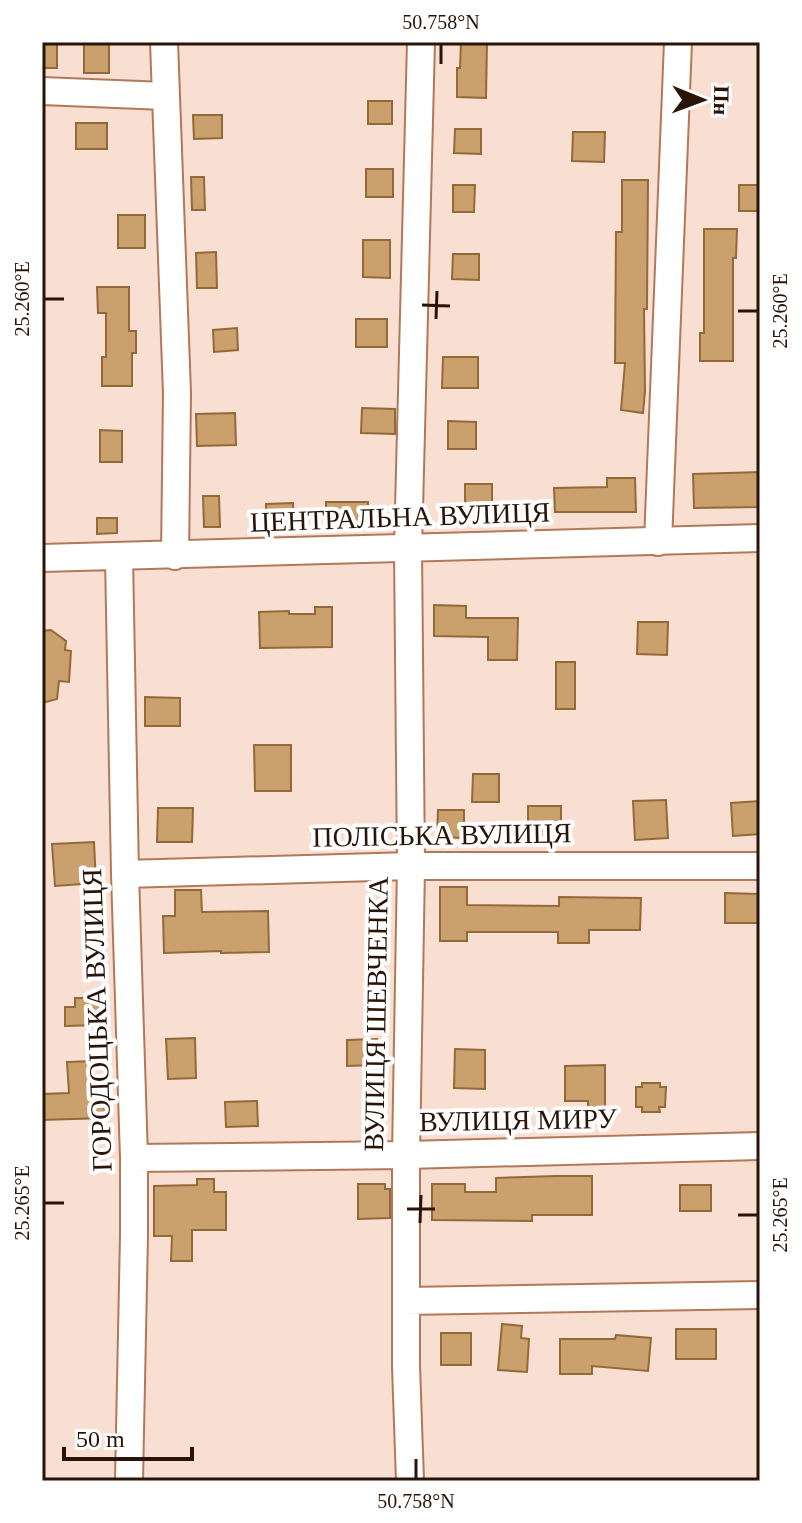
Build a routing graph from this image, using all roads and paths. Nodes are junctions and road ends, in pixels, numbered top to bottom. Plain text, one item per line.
1 (164, 42) edge
2 (421, 42) edge
3 (678, 42) edge
4 (42, 91) edge
5 (165, 96) junction
6 (760, 538) edge
7 (658, 542) junction
8 (408, 548) junction
9 (175, 556) junction
10 (119, 557) junction
11 (42, 558) edge
12 (411, 866) junction
13 (760, 866) edge
14 (125, 874) junction
15 (760, 1146) edge
16 (406, 1155) junction
17 (134, 1158) junction
18 (760, 1295) edge
19 (406, 1301) junction
20 (129, 1481) edge
21 (410, 1481) edge

1 - 5 street
2 - 8 street, ВУЛИЦЯ ШЕВЧЕНКА
3 - 7 street
4 - 5 street
5 - 9 street
6 - 7 street, ЦЕНТРАЛЬНА ВУЛИЦЯ
7 - 8 street, ЦЕНТРАЛЬНА ВУЛИЦЯ
8 - 9 street, ЦЕНТРАЛЬНА ВУЛИЦЯ
8 - 12 street, ВУЛИЦЯ ШЕВЧЕНКА
9 - 10 street, ЦЕНТРАЛЬНА ВУЛИЦЯ
10 - 11 street, ЦЕНТРАЛЬНА ВУЛИЦЯ
10 - 14 street, ГОРОДОЦЬКА ВУЛИЦЯ
12 - 13 street, ПОЛІСЬКА ВУЛИЦЯ
12 - 14 street, ПОЛІСЬКА ВУЛИЦЯ
12 - 16 street, ВУЛИЦЯ ШЕВЧЕНКА
14 - 17 street, ГОРОДОЦЬКА ВУЛИЦЯ
15 - 16 street, ВУЛИЦЯ МИРУ
16 - 17 street, ВУЛИЦЯ МИРУ
16 - 19 street, ВУЛИЦЯ ШЕВЧЕНКА
17 - 20 street, ГОРОДОЦЬКА ВУЛИЦЯ
18 - 19 street
19 - 21 street, ВУЛИЦЯ ШЕВЧЕНКА

